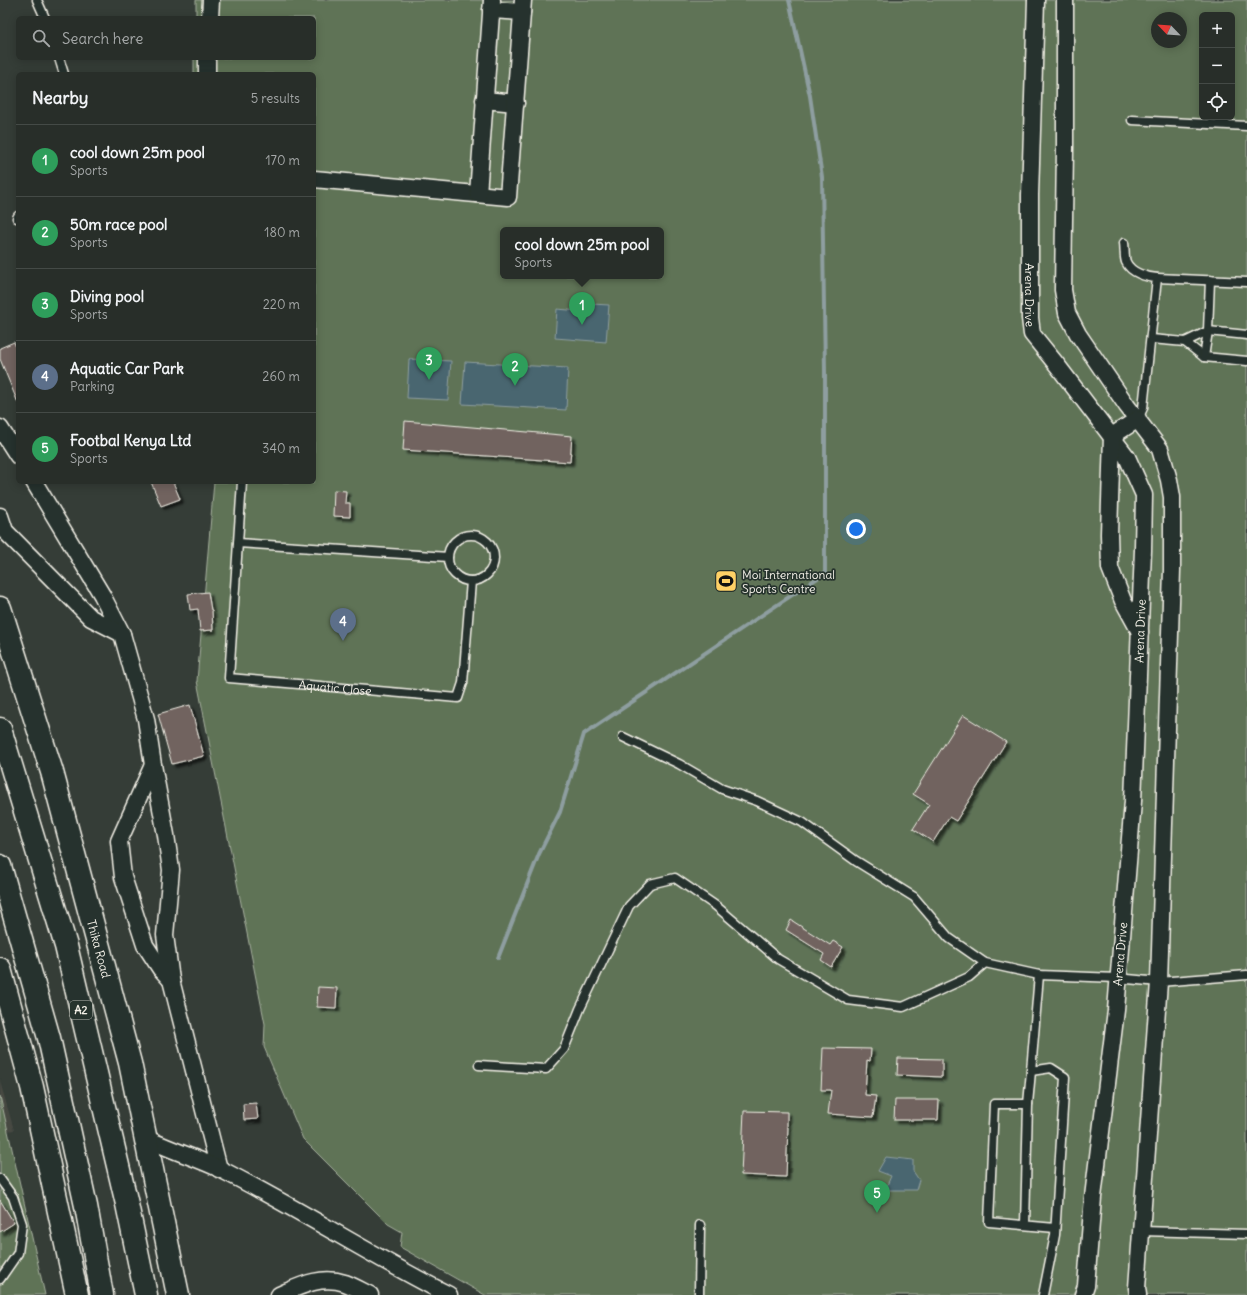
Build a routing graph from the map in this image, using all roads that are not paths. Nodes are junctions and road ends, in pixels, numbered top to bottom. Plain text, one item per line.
1 (37, 0) edge
2 (211, 0) edge
3 (1036, 0) edge
4 (1065, 0) edge
5 (491, 5) edge
6 (523, 6) edge
7 (44, 16) edge
8 (210, 16) edge
9 (60, 60) edge
10 (207, 60) edge
11 (63, 72) edge
12 (207, 72) edge
13 (484, 100) junction
14 (516, 103) junction
15 (1132, 120) dead end
16 (1247, 126) edge
17 (316, 179) edge
18 (478, 194) junction
19 (1124, 243) dead end
20 (1157, 278) junction
21 (1210, 280) junction
22 (1247, 282) edge
23 (1208, 331) junction
24 (1247, 335) edge
25 (1151, 339) junction
26 (1185, 342) junction
27 (1204, 357) junction
28 (1247, 361) edge
29 (1138, 419) junction
30 (0, 428) edge
31 (1112, 436) junction
32 (16, 453) edge
33 (35, 484) edge
34 (242, 484) edge
35 (0, 516) edge
36 (238, 543) junction
37 (448, 557) junction
38 (471, 581) junction
39 (0, 608) edge
40 (1140, 632) junction
41 (122, 634) junction
42 (0, 729) edge
43 (623, 737) dead end
44 (152, 765) junction
45 (0, 866) edge
46 (985, 963) junction
47 (0, 970) edge
48 (1039, 975) junction
49 (1247, 975) edge
50 (1118, 978) junction
51 (172, 980) junction
52 (1159, 982) junction
53 (479, 1066) dead end
54 (1031, 1071) junction
55 (1028, 1104) junction
56 (144, 1137) junction
57 (218, 1169) junction
58 (0, 1179) edge
59 (700, 1225) dead end
60 (1025, 1225) junction
61 (1055, 1228) junction
62 (1142, 1231) junction
63 (1247, 1234) edge
64 (0, 1279) edge
65 (77, 1295) edge
66 (102, 1295) edge
67 (146, 1295) edge
68 (178, 1295) edge
69 (279, 1295) edge
70 (370, 1295) edge
71 (449, 1295) edge
72 (699, 1295) edge
73 (1043, 1295) edge
74 (1084, 1295) edge
75 (1138, 1295) edge

1 - 7 lane
2 - 8 street
3 - 31 street, Arena Drive
4 - 29 street
5 - 6 street
5 - 13 street
6 - 14 street
9 - 11 lane
10 - 12 street
13 - 14 street
13 - 18 street
14 - 18 street
15 - 16 lane
17 - 18 street
19 - 20 lane
20 - 21 lane
20 - 25 lane
21 - 22 lane
21 - 23 lane
23 - 24 lane
23 - 26 lane
23 - 27 lane
25 - 26 lane
25 - 29 lane
26 - 27 lane
27 - 28 lane
29 - 31 street
29 - 52 street
30 - 32 street
31 - 40 street
31 - 40 street, Arena Drive
33 - 41 street
34 - 36 lane, Aquatic Close
35 - 41 street
36 - 37 lane
36 - 38 lane, Aquatic Close
37 - 38 lane
37 - 38 lane
39 - 56 main road, Thika Road
40 - 50 street, Arena Drive
41 - 44 street
42 - 67 main road, A2
43 - 46 lane
44 - 51 street
44 - 51 street
45 - 66 main road
46 - 48 lane
46 - 53 lane
47 - 65 main road
48 - 50 lane
48 - 54 lane
49 - 52 lane
50 - 52 lane
50 - 74 street, Arena Drive
51 - 57 street
52 - 62 street
54 - 55 lane
54 - 61 lane
55 - 60 lane
55 - 60 lane
56 - 57 street
56 - 68 main road, Thika Road
57 - 71 street
58 - 64 lane
59 - 72 lane
60 - 61 lane
61 - 73 lane
62 - 63 lane
62 - 75 street
69 - 70 street

